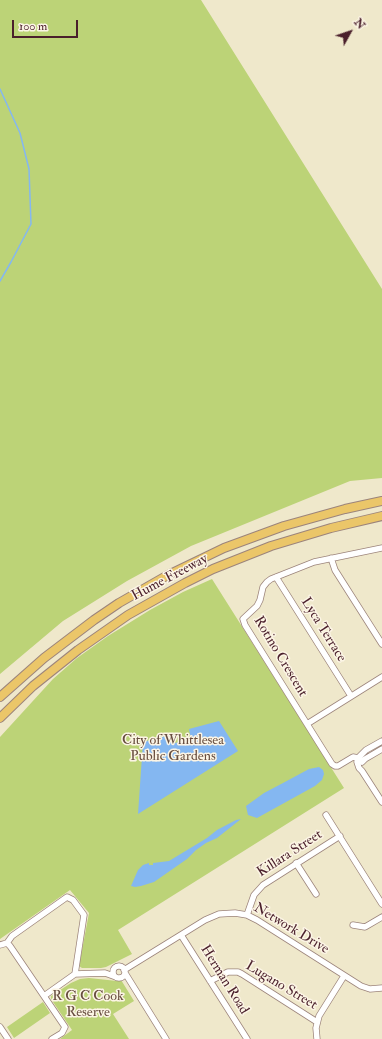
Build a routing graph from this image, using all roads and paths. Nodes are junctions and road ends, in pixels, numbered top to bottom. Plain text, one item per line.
1 (382, 501) edge
2 (382, 516) edge
3 (382, 548) edge
4 (332, 558) junction
5 (276, 577) junction
6 (382, 644) edge
7 (382, 677) edge
8 (350, 696) junction
9 (0, 697) edge
10 (0, 718) edge
11 (307, 724) junction
12 (382, 741) edge
13 (382, 749) edge
14 (359, 761) junction
15 (382, 802) edge
16 (326, 815) dead end
17 (340, 836) junction
18 (296, 864) junction
19 (316, 894) dead end
20 (382, 904) edge
21 (247, 915) junction
22 (382, 917) edge
23 (353, 924) dead end
24 (181, 935) junction
25 (7, 943) junction
26 (0, 944) edge
27 (114, 968) junction
28 (105, 973) junction
29 (75, 974) junction
30 (121, 974) junction
31 (344, 976) junction
32 (210, 981) junction
33 (382, 988) edge
34 (44, 996) junction
35 (317, 1022) junction
36 (0, 1027) edge
37 (8, 1039) edge
38 (52, 1039) edge
39 (166, 1039) edge
40 (247, 1039) edge
41 (317, 1039) edge

1 - 9 highway, Hume Freeway
2 - 10 highway, Hume Freeway
3 - 4 street, Rotino Crescent
4 - 5 street, Rotino Crescent
4 - 6 street
5 - 8 street, Lyca Terrace
5 - 11 street, Rotino Crescent
7 - 8 street
8 - 11 street
11 - 14 street, Rotino Crescent
12 - 14 street
13 - 14 street
14 - 15 street
16 - 17 street
17 - 18 street, Killara Street
17 - 20 street
18 - 19 street
18 - 21 street, Killara Street
21 - 24 street, Network Drive
21 - 31 street, Network Drive
22 - 23 street
24 - 30 street, Network Drive
24 - 32 street, Herman Road
25 - 26 street
25 - 29 street
25 - 34 street
27 - 28 street
27 - 30 street
27 - 30 street
28 - 29 street
28 - 30 street
29 - 34 street
30 - 39 street
31 - 33 street, Network Drive
31 - 35 street
32 - 35 street, Lugano Street
32 - 40 street, Herman Road
34 - 38 street
35 - 41 street
36 - 37 street

